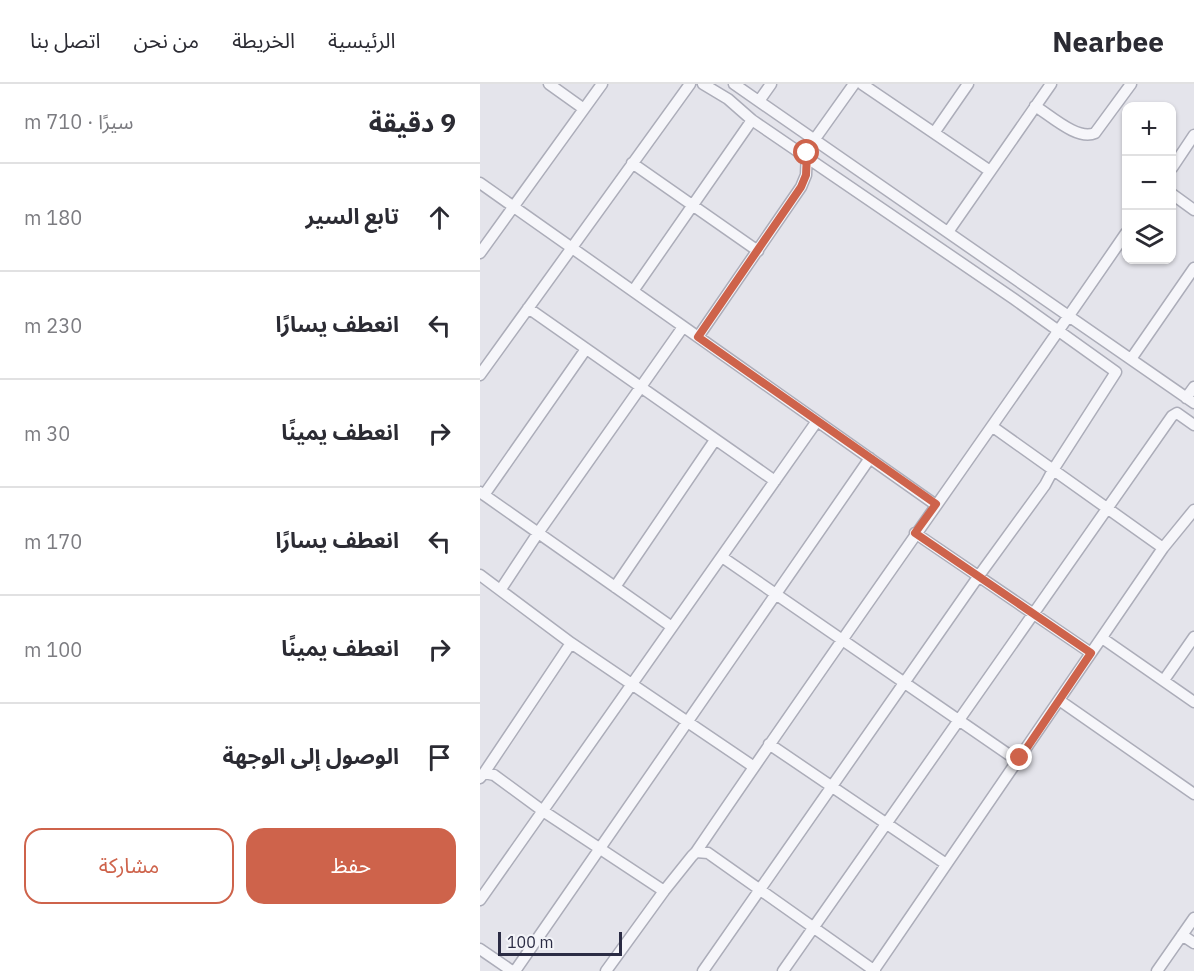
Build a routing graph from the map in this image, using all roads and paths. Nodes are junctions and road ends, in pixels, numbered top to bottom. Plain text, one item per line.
1 (549, 84) edge
2 (602, 84) edge
3 (690, 84) edge
4 (704, 84) edge
5 (734, 84) edge
6 (771, 84) edge
7 (854, 84) edge
8 (862, 84) edge
9 (969, 84) edge
10 (1051, 84) edge
11 (1131, 84) edge
12 (759, 101) junction
13 (1035, 106) junction
14 (584, 109) junction
15 (752, 120) junction
16 (934, 133) junction
17 (1194, 135) edge
18 (814, 140) junction
19 (806, 156) junction
20 (1176, 162) edge
21 (632, 163) junction
22 (990, 171) junction
23 (480, 183) edge
24 (1176, 197) edge
25 (693, 205) junction
26 (514, 207) junction
27 (1194, 210) edge
28 (948, 232) junction
29 (1122, 239) edge
30 (572, 248) junction
31 (758, 250) junction
32 (480, 253) edge
33 (1194, 268) edge
34 (633, 291) junction
35 (528, 309) junction
36 (1069, 317) junction
37 (683, 327) junction
38 (1059, 332) junction
39 (698, 337) junction
40 (586, 350) junction
41 (480, 353) edge
42 (1131, 359) junction
43 (491, 360) junction
44 (480, 375) edge
45 (1194, 387) edge
46 (640, 388) junction
47 (1190, 400) edge
48 (817, 421) junction
49 (1194, 425) edge
50 (993, 427) junction
51 (715, 440) junction
52 (870, 458) junction
53 (1053, 470) junction
54 (774, 482) junction
55 (482, 494) edge
56 (936, 504) junction
57 (1107, 508) junction
58 (1194, 510) edge
59 (538, 533) junction
60 (915, 533) junction
61 (1163, 548) junction
62 (722, 557) junction
63 (480, 575) edge
64 (978, 577) junction
65 (615, 586) junction
66 (501, 589) junction
67 (776, 594) junction
68 (1033, 614) junction
69 (672, 627) junction
70 (1194, 637) edge
71 (1102, 638) junction
72 (842, 639) junction
73 (571, 643) junction
74 (1091, 653) junction
75 (1164, 680) junction
76 (904, 682) junction
77 (632, 684) junction
78 (1059, 700) junction
79 (1194, 702) edge
80 (959, 720) junction
81 (687, 722) junction
82 (769, 744) junction
83 (1018, 761) junction
84 (754, 767) junction
85 (482, 776) edge
86 (832, 786) junction
87 (1194, 794) edge
88 (543, 811) junction
89 (886, 823) junction
90 (600, 849) junction
91 (696, 852) junction
92 (946, 864) junction
93 (664, 891) junction
94 (759, 891) junction
95 (480, 900) edge
96 (1194, 918) edge
97 (813, 928) junction
98 (1182, 935) junction
99 (1194, 943) edge
100 (480, 949) edge
101 (513, 971) edge
102 (607, 971) edge
103 (703, 971) edge
104 (783, 971) edge
105 (874, 971) edge
106 (1157, 971) edge

1 - 14 street
2 - 14 street
3 - 21 street
4 - 15 street
5 - 12 street
6 - 12 street
7 - 18 street
8 - 16 street
9 - 16 street
10 - 13 street
11 - 13 street
12 - 18 street
13 - 22 street
14 - 26 street
15 - 19 street
15 - 25 street
16 - 22 street
17 - 20 street
18 - 19 street
18 - 28 street
19 - 31 street
19 - 38 street
21 - 25 street
21 - 30 street
22 - 28 street
23 - 26 street
24 - 27 street
25 - 31 street
25 - 34 street
26 - 30 street
26 - 32 street
28 - 36 street
29 - 36 street
30 - 34 street
30 - 35 street
31 - 39 street
33 - 42 street
34 - 37 street
35 - 40 street
35 - 43 street
36 - 38 street
36 - 42 street
37 - 39 street
37 - 46 street
38 - 50 street
38 - 53 street
39 - 48 street
40 - 46 street
40 - 55 street
41 - 43 street
42 - 47 street
43 - 44 street
45 - 47 street
46 - 51 street
46 - 59 street
48 - 52 street
48 - 54 street
49 - 57 street
50 - 53 street
50 - 56 street
51 - 54 street
51 - 65 street
52 - 56 street
52 - 67 street
53 - 57 street
53 - 64 street
54 - 62 street
55 - 59 street
56 - 60 street
57 - 61 street
57 - 68 street
58 - 61 street
59 - 65 street
59 - 66 street
60 - 64 street
60 - 72 street
61 - 71 street
62 - 67 street
62 - 69 street
63 - 66 street
64 - 68 street
64 - 76 street
65 - 69 street
66 - 73 street
67 - 72 street
67 - 81 street
68 - 74 street
68 - 80 street
69 - 77 street
70 - 75 street
71 - 74 street
71 - 75 street
72 - 76 street
72 - 82 street
73 - 77 street
73 - 85 street
74 - 78 street
75 - 79 street
76 - 80 street
76 - 86 street
77 - 81 street
77 - 88 street
78 - 83 street
78 - 87 street
80 - 83 street
80 - 89 street
81 - 84 street
81 - 90 street
82 - 84 street
82 - 86 street
83 - 92 street
84 - 91 street
85 - 88 street
86 - 89 street
86 - 94 street
88 - 90 street
88 - 95 street
89 - 92 street
89 - 97 street
90 - 93 street
90 - 101 street
91 - 93 street
91 - 94 street
92 - 105 street
93 - 102 street
94 - 97 street
94 - 103 street
96 - 98 street
97 - 104 street
97 - 105 street
98 - 99 street
98 - 106 street
100 - 101 street

